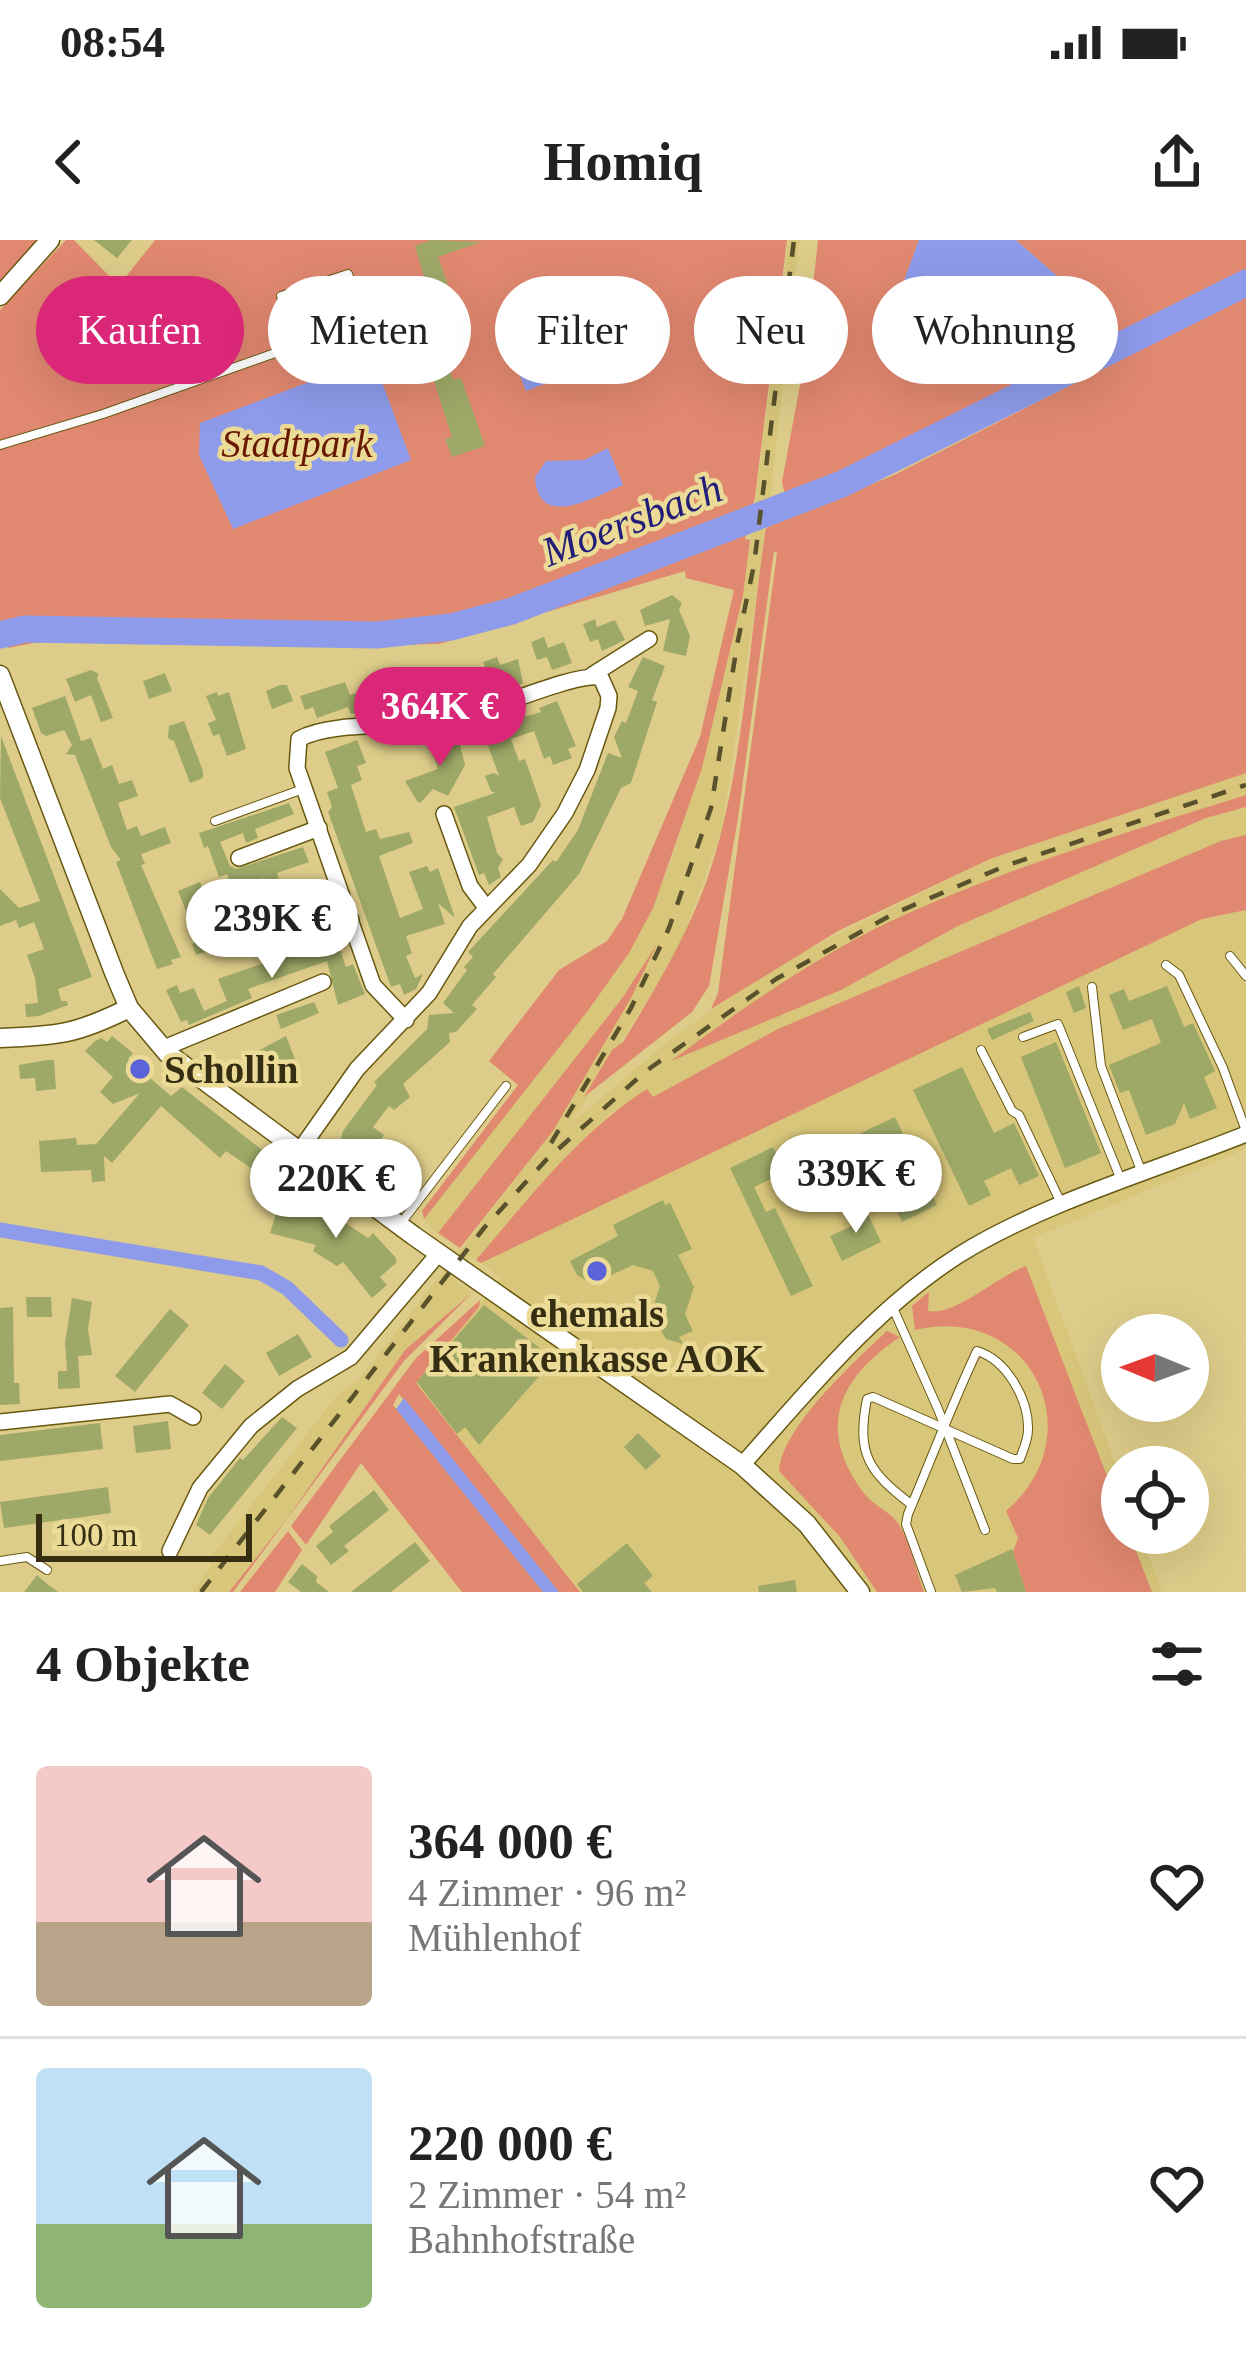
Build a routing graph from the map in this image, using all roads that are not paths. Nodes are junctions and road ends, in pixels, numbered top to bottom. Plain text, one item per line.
1 (50, 240) edge
2 (0, 296) edge
3 (268, 354) edge
4 (0, 445) edge
5 (650, 639) dead end
6 (592, 675) junction
7 (0, 676) edge
8 (304, 788) junction
9 (444, 814) dead end
10 (215, 820) dead end
11 (319, 828) junction
12 (239, 858) dead end
13 (485, 907) junction
14 (351, 920) junction
15 (278, 946) dead end
16 (1230, 956) dead end
17 (1166, 964) dead end
18 (1246, 976) edge
19 (323, 982) dead end
20 (1092, 987) dead end
21 (129, 1007) junction
22 (406, 1021) junction
23 (1023, 1037) dead end
24 (0, 1038) edge
25 (164, 1048) junction
26 (981, 1050) dead end
27 (506, 1086) dead end
28 (1246, 1132) edge
29 (300, 1150) junction
30 (1143, 1174) junction
31 (1122, 1182) junction
32 (1063, 1207) junction
33 (400, 1225) junction
34 (439, 1253) junction
35 (892, 1306) junction
36 (193, 1417) dead end
37 (0, 1422) edge
38 (945, 1426) junction
39 (742, 1465) junction
40 (912, 1505) junction
41 (985, 1530) dead end
42 (170, 1552) dead end
43 (0, 1561) edge
44 (47, 1570) dead end
45 (860, 1592) edge
46 (931, 1592) edge

1 - 2 street
3 - 4 lane
5 - 6 street
6 - 8 street
6 - 13 street
7 - 21 street
8 - 10 lane
8 - 11 street
9 - 13 street
11 - 12 street
11 - 14 street
13 - 22 street
14 - 15 street
14 - 22 street
16 - 18 lane
17 - 28 lane
19 - 25 street
20 - 30 lane
21 - 24 street
21 - 25 street
22 - 29 street
23 - 31 lane
25 - 29 street
26 - 32 lane
27 - 33 lane
28 - 30 street
29 - 33 street
30 - 31 street
31 - 32 street
32 - 35 street
33 - 34 street
34 - 39 street
34 - 42 street
35 - 38 lane
35 - 39 street
36 - 37 street
38 - 38 lane
38 - 40 lane
38 - 40 lane
38 - 41 lane
39 - 45 street
40 - 46 lane
43 - 44 lane

